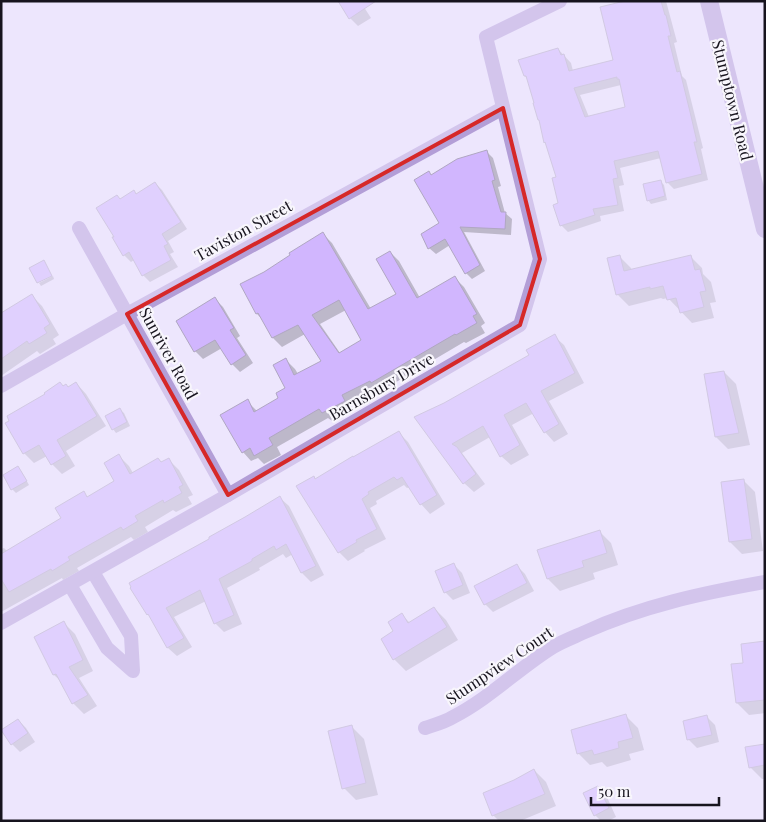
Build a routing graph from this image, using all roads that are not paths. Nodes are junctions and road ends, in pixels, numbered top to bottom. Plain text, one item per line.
1 (560, 1) edge
2 (709, 1) edge
3 (503, 108) junction
4 (79, 228) dead end
5 (765, 229) edge
6 (126, 314) junction
7 (1, 386) edge
8 (228, 495) junction
9 (92, 572) junction
10 (765, 582) edge
11 (70, 585) junction
12 (1, 623) edge
13 (425, 728) dead end

1 - 3 street, Barnsbury Drive
2 - 5 street, Stumptown Road
3 - 6 street, Taviston Street
3 - 8 street, Barnsbury Drive
4 - 6 street, Sunriver Road
6 - 7 street, Taviston Street
6 - 8 street, Sunriver Road
8 - 9 street, Barnsbury Drive
9 - 11 street, Barnsbury Drive
9 - 11 street
10 - 13 street, Stumpview Court
11 - 12 street, Barnsbury Drive

